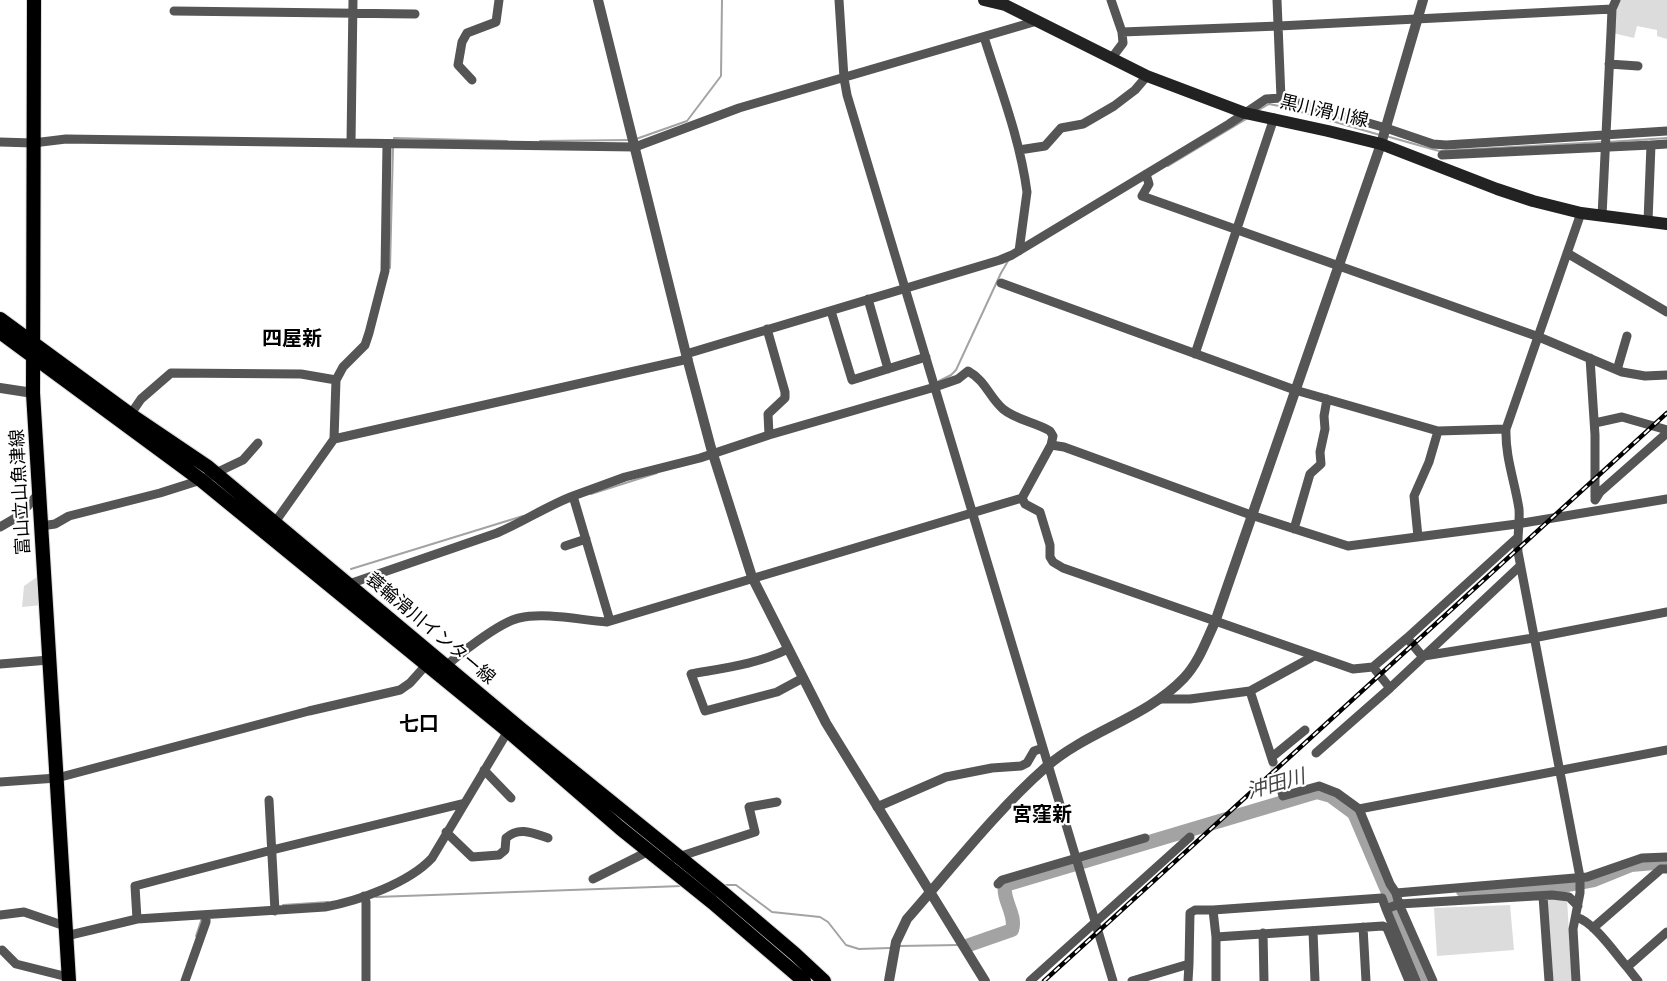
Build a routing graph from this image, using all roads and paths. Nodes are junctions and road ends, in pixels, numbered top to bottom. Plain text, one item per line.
1 (34, 0) edge
2 (353, 0) edge
3 (499, 0) edge
4 (598, 0) edge
5 (839, 0) edge
6 (984, 0) edge
7 (1111, 0) edge
8 (1277, 0) edge
9 (1423, 0) edge
10 (1614, 4) edge
11 (174, 11) dead end
12 (353, 14) junction
13 (415, 14) dead end
14 (1419, 18) junction
15 (1037, 21) junction
16 (1279, 26) junction
17 (1122, 32) junction
18 (984, 37) junction
19 (1111, 58) junction
20 (1609, 64) junction
21 (1638, 66) dead end
22 (1147, 76) junction
23 (844, 78) junction
24 (472, 80) dead end
25 (1281, 98) junction
26 (1245, 113) junction
27 (1274, 118) junction
28 (1386, 128) junction
29 (1667, 131) edge
30 (1605, 134) junction
31 (0, 142) edge
32 (33, 143) junction
33 (351, 143) junction
34 (387, 144) junction
35 (1381, 144) junction
36 (1667, 144) edge
37 (1651, 145) junction
38 (634, 147) junction
39 (1605, 148) junction
40 (1019, 150) junction
41 (1442, 155) dead end
42 (1146, 174) junction
43 (1581, 213) junction
44 (1602, 216) junction
45 (1648, 221) junction
46 (1667, 224) edge
47 (1236, 231) junction
48 (1019, 251) junction
49 (1567, 253) junction
50 (1338, 266) junction
51 (1001, 283) dead end
52 (906, 288) junction
53 (868, 299) junction
54 (831, 310) junction
55 (1667, 312) edge
56 (0, 319) edge
57 (767, 329) junction
58 (0, 332) edge
59 (1627, 336) dead end
60 (1539, 337) junction
61 (33, 350) junction
62 (1195, 354) junction
63 (687, 356) junction
64 (926, 357) junction
65 (1590, 358) junction
66 (888, 369) junction
67 (1617, 370) junction
68 (1667, 375) edge
69 (336, 380) junction
70 (935, 387) junction
71 (0, 388) edge
72 (1295, 390) junction
73 (33, 393) junction
74 (1327, 399) junction
75 (128, 419) junction
76 (1595, 423) junction
77 (1506, 429) junction
78 (1438, 431) junction
79 (1667, 431) edge
80 (769, 435) junction
81 (334, 439) junction
82 (258, 443) dead end
83 (1052, 445) junction
84 (713, 453) junction
85 (214, 472) junction
86 (201, 480) junction
87 (39, 493) junction
88 (573, 496) junction
89 (1022, 498) junction
90 (1595, 498) junction
91 (1667, 499) edge
92 (1596, 510) junction
93 (973, 513) junction
94 (1251, 515) junction
95 (1517, 524) junction
96 (41, 526) junction
97 (0, 527) edge
98 (270, 528) junction
99 (1294, 529) junction
100 (1418, 537) junction
101 (1517, 538) junction
102 (586, 539) junction
103 (565, 546) dead end
104 (1520, 567) junction
105 (752, 577) junction
106 (349, 584) junction
107 (1667, 612) edge
108 (610, 621) junction
109 (1215, 622) junction
110 (1407, 638) junction
111 (1533, 638) junction
112 (788, 649) junction
113 (1314, 656) junction
114 (1423, 657) junction
115 (49, 660) junction
116 (0, 664) edge
117 (427, 664) junction
118 (1373, 668) junction
119 (442, 670) junction
120 (803, 678) junction
121 (1390, 688) junction
122 (1250, 691) junction
123 (1161, 699) junction
124 (1305, 730) dead end
125 (508, 731) junction
126 (1043, 748) junction
127 (1667, 750) edge
128 (1316, 753) dead end
129 (1049, 765) junction
130 (484, 770) junction
131 (1559, 771) junction
132 (57, 778) junction
133 (0, 782) edge
134 (1279, 782) tunnel mouth
135 (511, 798) dead end
136 (269, 800) dead end
137 (777, 802) dead end
138 (465, 803) junction
139 (877, 807) junction
140 (1359, 809) junction
141 (446, 832) junction
142 (1190, 837) dead end
143 (548, 838) dead end
144 (1145, 838) dead end
145 (272, 850) junction
146 (649, 851) junction
147 (1667, 857) edge
148 (1076, 858) junction
149 (672, 861) junction
150 (1667, 869) edge
151 (1580, 877) junction
152 (593, 879) dead end
153 (998, 884) dead end
154 (1429, 890) junction
155 (930, 893) junction
156 (1396, 893) junction
157 (364, 896) junction
158 (1543, 896) junction
159 (1428, 903) junction
160 (1400, 904) junction
161 (1578, 906) junction
162 (1386, 909) junction
163 (1213, 910) junction
164 (275, 911) junction
165 (0, 915) edge
166 (206, 915) junction
167 (1576, 917) junction
168 (137, 919) junction
169 (1095, 922) junction
170 (1363, 927) junction
171 (1593, 928) junction
172 (65, 931) junction
173 (1313, 931) junction
174 (1263, 933) junction
175 (1666, 936) edge
176 (1216, 937) junction
177 (2, 950) dead end
178 (1189, 964) junction
179 (1627, 967) junction
180 (68, 979) edge
181 (185, 981) edge
182 (366, 981) edge
183 (804, 981) edge
184 (824, 981) edge
185 (889, 981) edge
186 (985, 981) edge
187 (1029, 981) edge
188 (1113, 981) edge
189 (1132, 981) edge
190 (1188, 981) edge
191 (1215, 981) edge
192 (1264, 981) edge
193 (1315, 981) edge
194 (1366, 981) edge
195 (1409, 981) edge
196 (1416, 981) edge
197 (1433, 981) edge
198 (1549, 981) edge
199 (1576, 981) edge
200 (1638, 981) edge

1 - 32 main road, 富山立山魚津線
2 - 12 street
3 - 24 street
4 - 38 street
5 - 23 street
6 - 15 main road, 黒川滑川線
7 - 17 street
8 - 16 street
9 - 14 street
10 - 14 street
10 - 20 street
11 - 12 street
12 - 13 street
12 - 33 street
14 - 16 street
14 - 28 street
15 - 18 street
15 - 19 main road, 黒川滑川線
16 - 17 street
16 - 25 street
17 - 19 street
18 - 23 street
18 - 40 street
19 - 22 main road, 黒川滑川線
20 - 21 street
20 - 30 street
22 - 26 main road, 黒川滑川線
22 - 40 street
23 - 38 street
23 - 52 street
25 - 26 street
25 - 28 street
26 - 27 main road, 黒川滑川線
26 - 42 street
27 - 35 main road, 黒川滑川線
27 - 47 street
28 - 30 street
28 - 35 street
29 - 30 street
30 - 39 street
31 - 32 street
32 - 33 street
32 - 61 main road, 富山立山魚津線
33 - 34 street
34 - 38 street
34 - 69 street
35 - 43 main road, 黒川滑川線
35 - 50 street
36 - 37 street
37 - 39 street
37 - 45 street
38 - 63 street
39 - 41 street
39 - 44 street
40 - 48 street
42 - 47 street
42 - 48 street
43 - 44 main road, 黒川滑川線
43 - 49 street
44 - 45 main road, 黒川滑川線
45 - 46 main road, 黒川滑川線
47 - 50 street
47 - 62 street
48 - 52 street
49 - 55 street
49 - 60 street
50 - 60 street
50 - 72 street
51 - 62 street
52 - 53 street
52 - 64 street
53 - 54 street
53 - 66 street
54 - 57 street
54 - 66 street
56 - 61 main road, 蓑輪滑川インター線
57 - 63 street
57 - 80 street
58 - 61 main road, 蓑輪滑川インター線
59 - 67 street
60 - 65 street
60 - 77 street
61 - 73 main road, 富山立山魚津線
61 - 75 main road, 蓑輪滑川インター線
62 - 72 street
63 - 81 street
63 - 84 street
64 - 66 street
64 - 70 street
65 - 67 street
65 - 76 street
67 - 68 street
69 - 75 street
69 - 81 street
70 - 80 street
70 - 83 street
70 - 93 street
71 - 73 street
72 - 74 street
72 - 94 street
73 - 87 main road, 富山立山魚津線
74 - 78 street
74 - 99 street
75 - 85 main road, 蓑輪滑川インター線
75 - 86 main road, 蓑輪滑川インター線
76 - 79 street
76 - 90 street
77 - 78 street
77 - 95 street
78 - 100 street
79 - 90 street
80 - 84 street
81 - 98 street
82 - 85 street
83 - 89 street
83 - 94 street
84 - 88 street
84 - 105 street
85 - 86 street
85 - 98 main road, 蓑輪滑川インター線
86 - 96 street
86 - 98 main road, 蓑輪滑川インター線
87 - 96 main road, 富山立山魚津線
87 - 97 street
88 - 102 street
88 - 106 street
89 - 93 street
89 - 109 street
90 - 92 street
91 - 92 street
92 - 95 street
93 - 105 street
93 - 126 street
94 - 99 street
94 - 109 street
95 - 100 street
95 - 101 street
96 - 115 main road, 富山立山魚津線
98 - 106 main road, 蓑輪滑川インター線
98 - 117 main road, 蓑輪滑川インター線
99 - 100 street
101 - 104 street
101 - 110 street
102 - 103 street
102 - 108 street
104 - 111 street
104 - 114 street
105 - 108 street
105 - 112 street
106 - 119 main road, 蓑輪滑川インター線
107 - 111 street
108 - 119 street
109 - 113 street
109 - 123 street
110 - 114 street
110 - 118 street
111 - 114 street
111 - 131 street
112 - 120 street
112 - 120 street
113 - 118 street
113 - 122 street
114 - 121 street
115 - 116 street
115 - 132 main road, 富山立山魚津線
117 - 119 main road, 蓑輪滑川インター線
117 - 132 street
118 - 121 street
119 - 125 main road, 蓑輪滑川インター線
119 - 149 main road, 蓑輪滑川インター線
120 - 139 street
121 - 128 street
122 - 123 street
122 - 124 street
123 - 129 street
125 - 130 street
125 - 146 main road, 蓑輪滑川インター線
126 - 129 street
126 - 139 street
127 - 131 street
129 - 148 street
129 - 155 street
130 - 135 street
130 - 138 street
131 - 140 street
131 - 151 street
132 - 133 street
132 - 172 main road, 富山立山魚津線
134 - 140 street
136 - 145 street
137 - 149 street
138 - 141 street
138 - 145 street
139 - 155 street
140 - 156 street
141 - 143 street
141 - 157 street
142 - 169 street
144 - 148 street
145 - 164 street
145 - 168 street
146 - 149 main road, 蓑輪滑川インター線
146 - 152 street
147 - 151 street
148 - 153 street
148 - 169 street
149 - 183 main road, 蓑輪滑川インター線
149 - 184 main road, 蓑輪滑川インター線
150 - 171 street
151 - 154 street
151 - 161 street
154 - 156 street
154 - 159 street
155 - 185 street
155 - 186 street
156 - 160 street
157 - 164 street
157 - 182 street
158 - 159 street
158 - 161 street
158 - 198 street
159 - 160 street
160 - 162 street
160 - 197 street
161 - 167 street
162 - 163 street
162 - 196 street
163 - 176 street
163 - 178 street
164 - 166 street
165 - 172 street
166 - 168 street
166 - 181 street
167 - 171 street
167 - 199 street
168 - 172 street
169 - 187 street
169 - 188 street
170 - 173 street
170 - 194 street
170 - 195 street
171 - 179 street
172 - 180 main road, 富山立山魚津線
173 - 174 street
173 - 193 street
174 - 176 street
174 - 192 street
175 - 179 street
176 - 191 street
177 - 180 street
178 - 189 street
178 - 190 street
179 - 200 street

